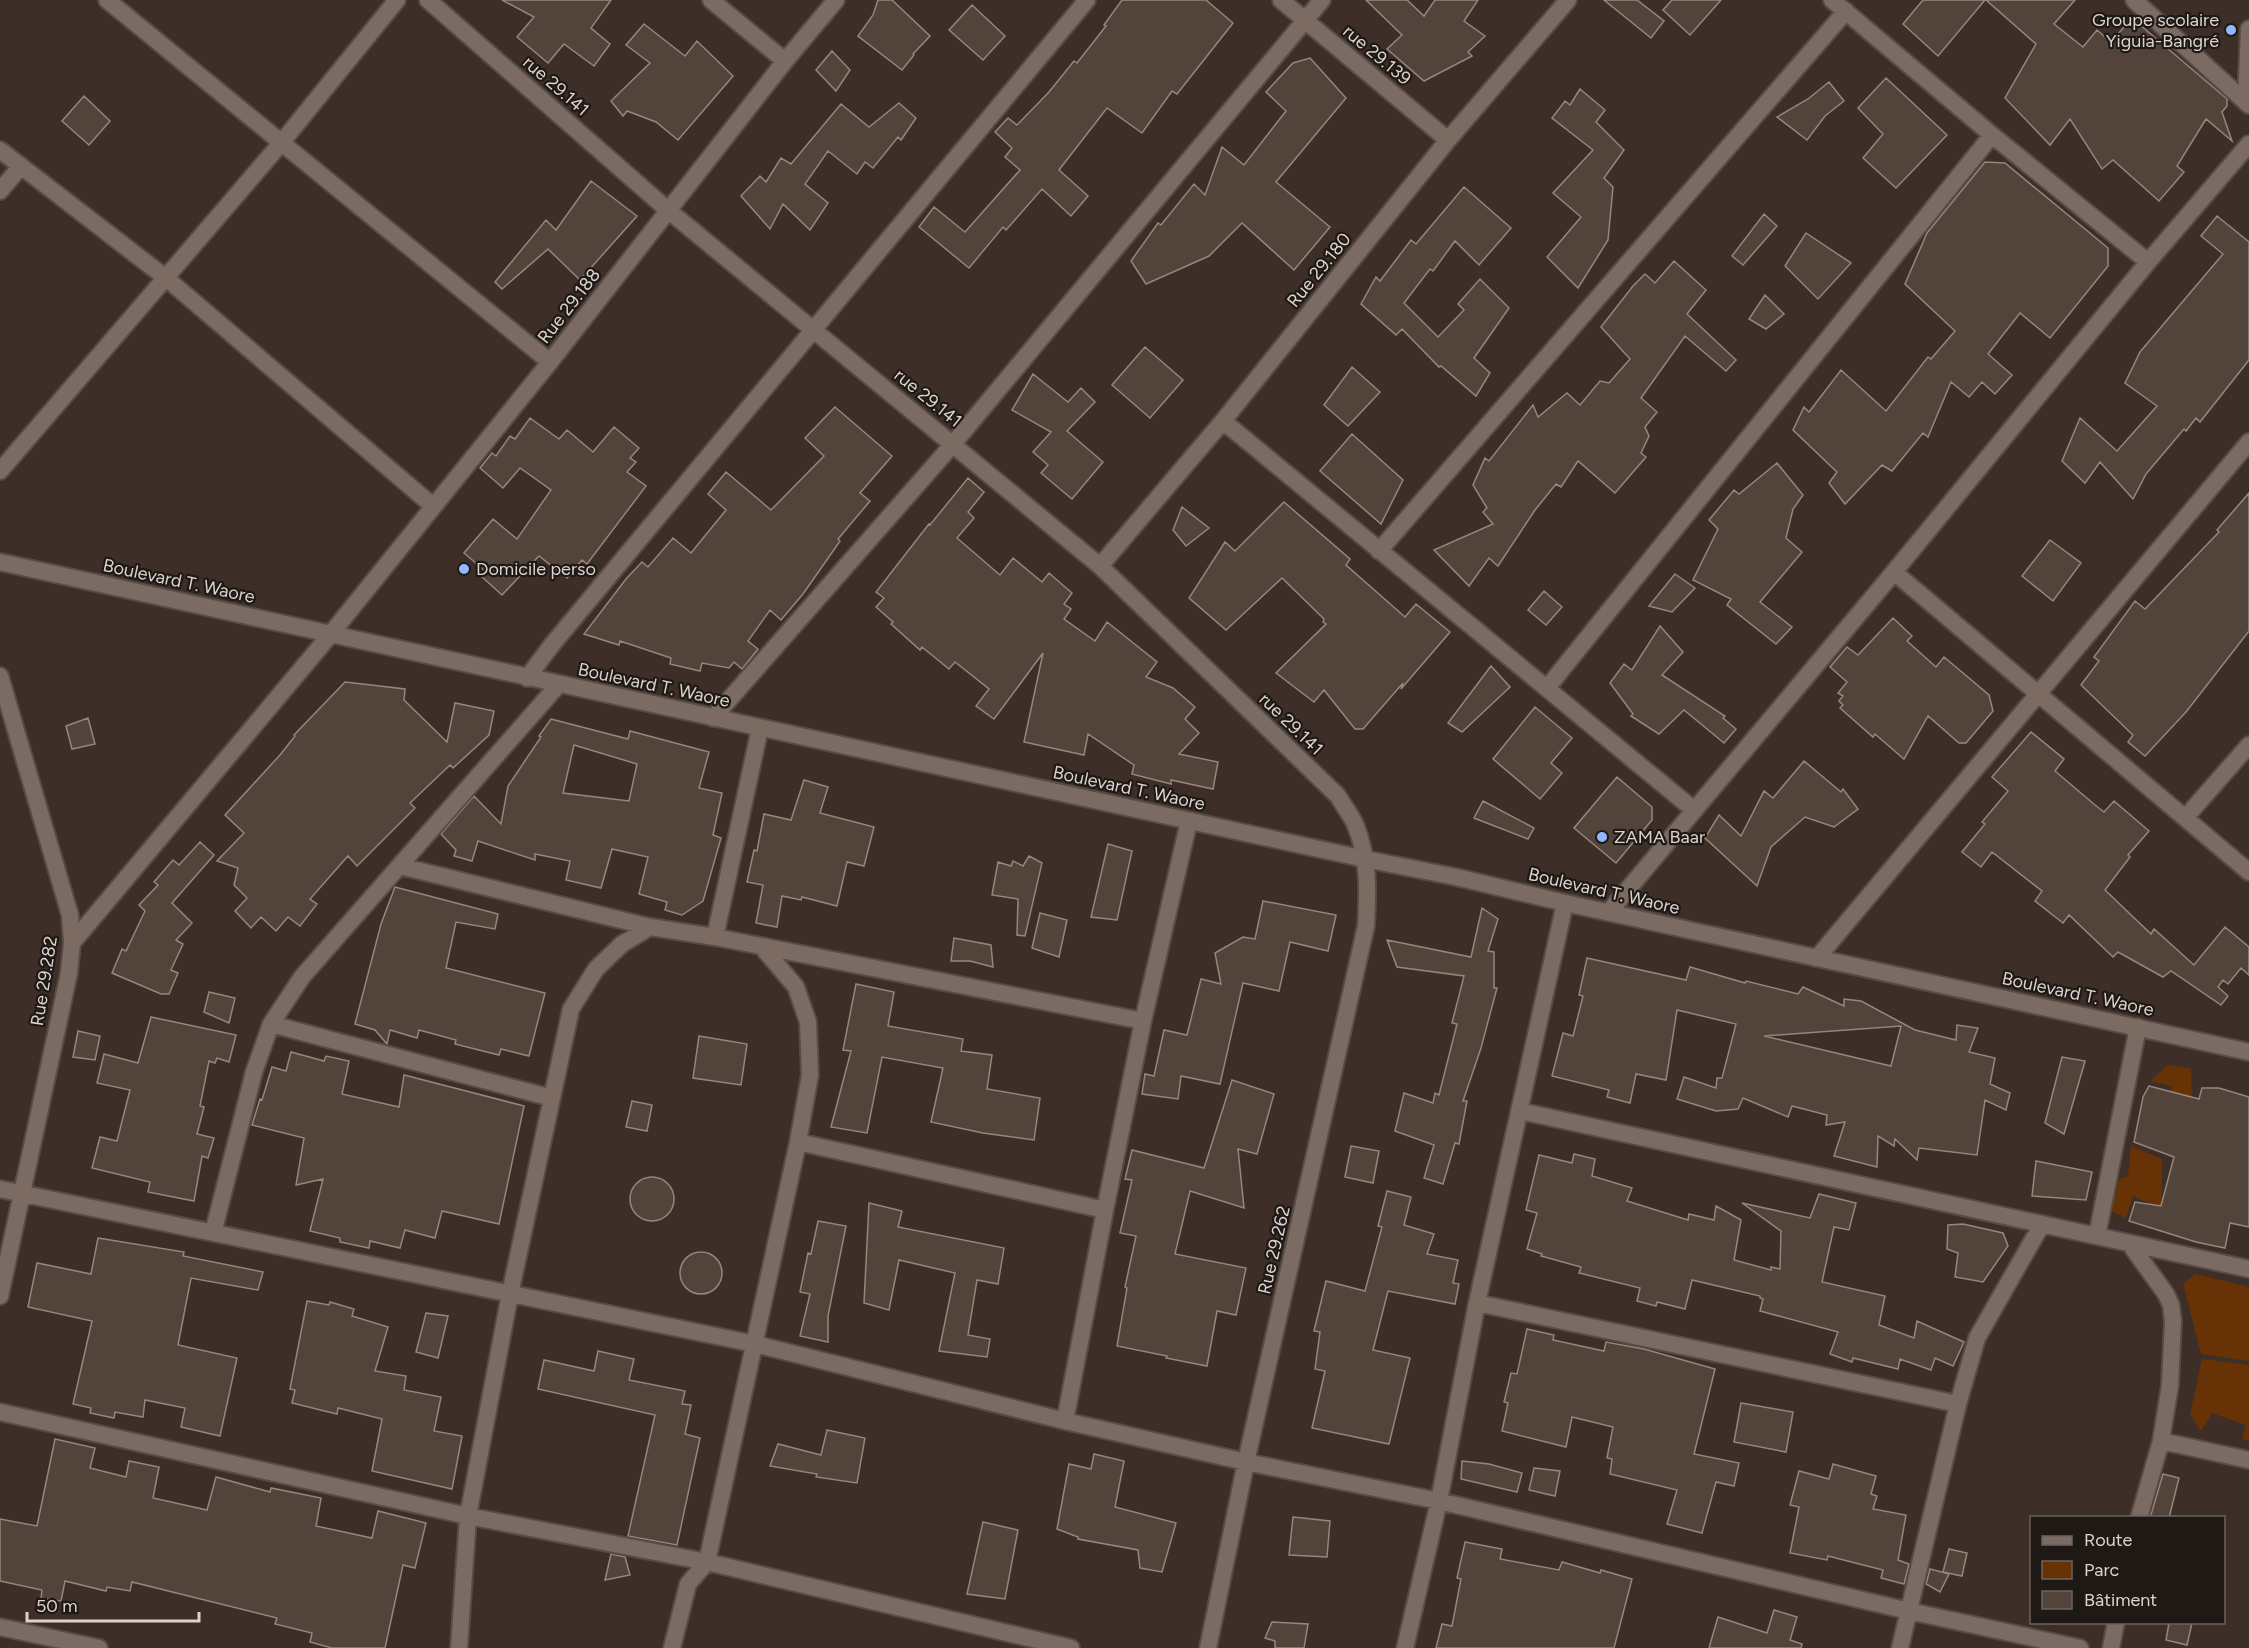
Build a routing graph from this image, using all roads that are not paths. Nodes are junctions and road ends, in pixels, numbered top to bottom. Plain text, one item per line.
1 (107, 0) edge
2 (397, 0) edge
3 (428, 0) edge
4 (711, 0) edge
5 (836, 0) edge
6 (1087, 0) edge
7 (1281, 0) edge
8 (1322, 0) edge
9 (1568, 0) edge
10 (1832, 0) edge
11 (2134, 0) edge
12 (1846, 12) junction
13 (1305, 20) junction
14 (2249, 29) edge
15 (785, 61) junction
16 (2247, 103) edge
17 (1992, 135) junction
18 (1448, 140) junction
19 (282, 142) junction
20 (2249, 144) edge
21 (0, 150) edge
22 (21, 166) junction
23 (0, 191) edge
24 (669, 211) junction
25 (2148, 262) junction
26 (166, 278) junction
27 (814, 330) junction
28 (550, 362) junction
29 (1223, 421) junction
30 (2249, 442) edge
31 (953, 444) junction
32 (0, 471) edge
33 (434, 506) junction
34 (1379, 551) junction
35 (0, 562) edge
36 (1100, 566) junction
37 (1894, 572) junction
38 (330, 635) junction
39 (0, 676) edge
40 (527, 678) junction
41 (559, 684) junction
42 (1547, 688) junction
43 (2038, 693) junction
44 (713, 718) junction
45 (760, 728) junction
46 (2249, 745) edge
47 (1694, 810) junction
48 (2185, 818) junction
49 (1189, 821) junction
50 (1365, 860) junction
51 (400, 866) junction
52 (2249, 873) edge
53 (1565, 903) junction
54 (1609, 912) junction
55 (650, 927) junction
56 (715, 937) junction
57 (72, 943) junction
58 (762, 947) junction
59 (1817, 957) junction
60 (1143, 1021) junction
61 (271, 1024) junction
62 (2138, 1027) junction
63 (2249, 1052) edge
64 (552, 1098) junction
65 (1520, 1111) junction
66 (798, 1142) junction
67 (0, 1189) edge
68 (21, 1195) junction
69 (1105, 1210) junction
70 (2042, 1224) junction
71 (213, 1233) junction
72 (2097, 1236) junction
73 (2129, 1243) junction
74 (2249, 1269) edge
75 (510, 1294) junction
76 (0, 1296) edge
77 (1477, 1303) junction
78 (754, 1344) junction
79 (1958, 1404) junction
80 (0, 1412) edge
81 (1065, 1421) junction
82 (2161, 1441) junction
83 (2249, 1460) edge
84 (1246, 1462) junction
85 (1439, 1501) junction
86 (468, 1516) junction
87 (2140, 1516) edge
88 (707, 1562) junction
89 (1909, 1611) junction
90 (2116, 1624) edge
91 (0, 1628) edge
92 (99, 1648) edge
93 (459, 1648) edge
94 (672, 1648) edge
95 (1071, 1648) edge
96 (1208, 1648) edge
97 (1405, 1648) edge
98 (1900, 1648) edge
99 (2080, 1648) edge
100 (2111, 1648) edge

1 - 19 street
2 - 19 street
3 - 24 street, rue 29.141
4 - 15 street
5 - 15 street, Rue 29.188
6 - 27 street
7 - 13 street, rue 29.139
8 - 13 street
9 - 18 street, Rue 29.180
10 - 12 street
11 - 16 street
12 - 17 street
12 - 34 street
13 - 18 street, rue 29.139
13 - 31 street
14 - 16 street
15 - 24 street, Rue 29.188
17 - 25 street
17 - 42 street
18 - 29 street, Rue 29.180
19 - 26 street
19 - 28 street
20 - 25 street
21 - 22 street
22 - 23 street
22 - 26 street
24 - 27 street, rue 29.141
24 - 28 street, Rue 29.188
25 - 37 street
26 - 32 street
26 - 33 street
27 - 31 street, rue 29.141
27 - 40 street
28 - 33 street, Rue 29.188
29 - 34 street
29 - 36 street, Rue 29.180
30 - 43 street
31 - 36 street, rue 29.141
31 - 44 street
33 - 38 street, Rue 29.188
34 - 42 street
35 - 38 street, Boulevard T. Waore
36 - 50 street, rue 29.141
37 - 43 street
37 - 47 street
38 - 40 street, Boulevard T. Waore
38 - 57 street, Rue 29.188
39 - 57 street, Rue 29.282
40 - 41 street, Boulevard T. Waore
41 - 44 street, Boulevard T. Waore
41 - 51 street
42 - 47 street
43 - 48 street
43 - 59 street
44 - 45 street, Boulevard T. Waore
45 - 49 street, Boulevard T. Waore
45 - 56 street
46 - 48 street
47 - 54 street
48 - 52 street
49 - 50 street, Boulevard T. Waore
49 - 60 street
50 - 53 street, Boulevard T. Waore
50 - 84 street, Rue 29.262
51 - 55 street
51 - 61 street
53 - 54 street, Boulevard T. Waore
53 - 65 street
54 - 59 street, Boulevard T. Waore
55 - 56 street
55 - 64 street
56 - 58 street
57 - 68 street, Rue 29.282
58 - 60 street
58 - 66 street
59 - 62 street, Boulevard T. Waore
60 - 69 street
61 - 64 street
61 - 71 street
62 - 63 street, Boulevard T. Waore
62 - 72 street
64 - 75 street
65 - 70 street
65 - 77 street
66 - 69 street
66 - 78 street
67 - 68 street
68 - 71 street
68 - 76 street, Rue 29.282
69 - 81 street
70 - 72 street
70 - 79 street
71 - 75 street
72 - 73 street
73 - 74 street
73 - 82 street
75 - 78 street
75 - 86 street
77 - 79 street
77 - 85 street
78 - 81 street
78 - 88 street
79 - 89 street
80 - 86 street
81 - 84 street
82 - 83 street
82 - 87 street
84 - 85 street
84 - 96 street, Rue 29.262
85 - 89 street
85 - 97 street
86 - 88 street
86 - 93 street
88 - 94 street
88 - 95 street
89 - 98 street
89 - 99 street
90 - 100 street
91 - 92 street

